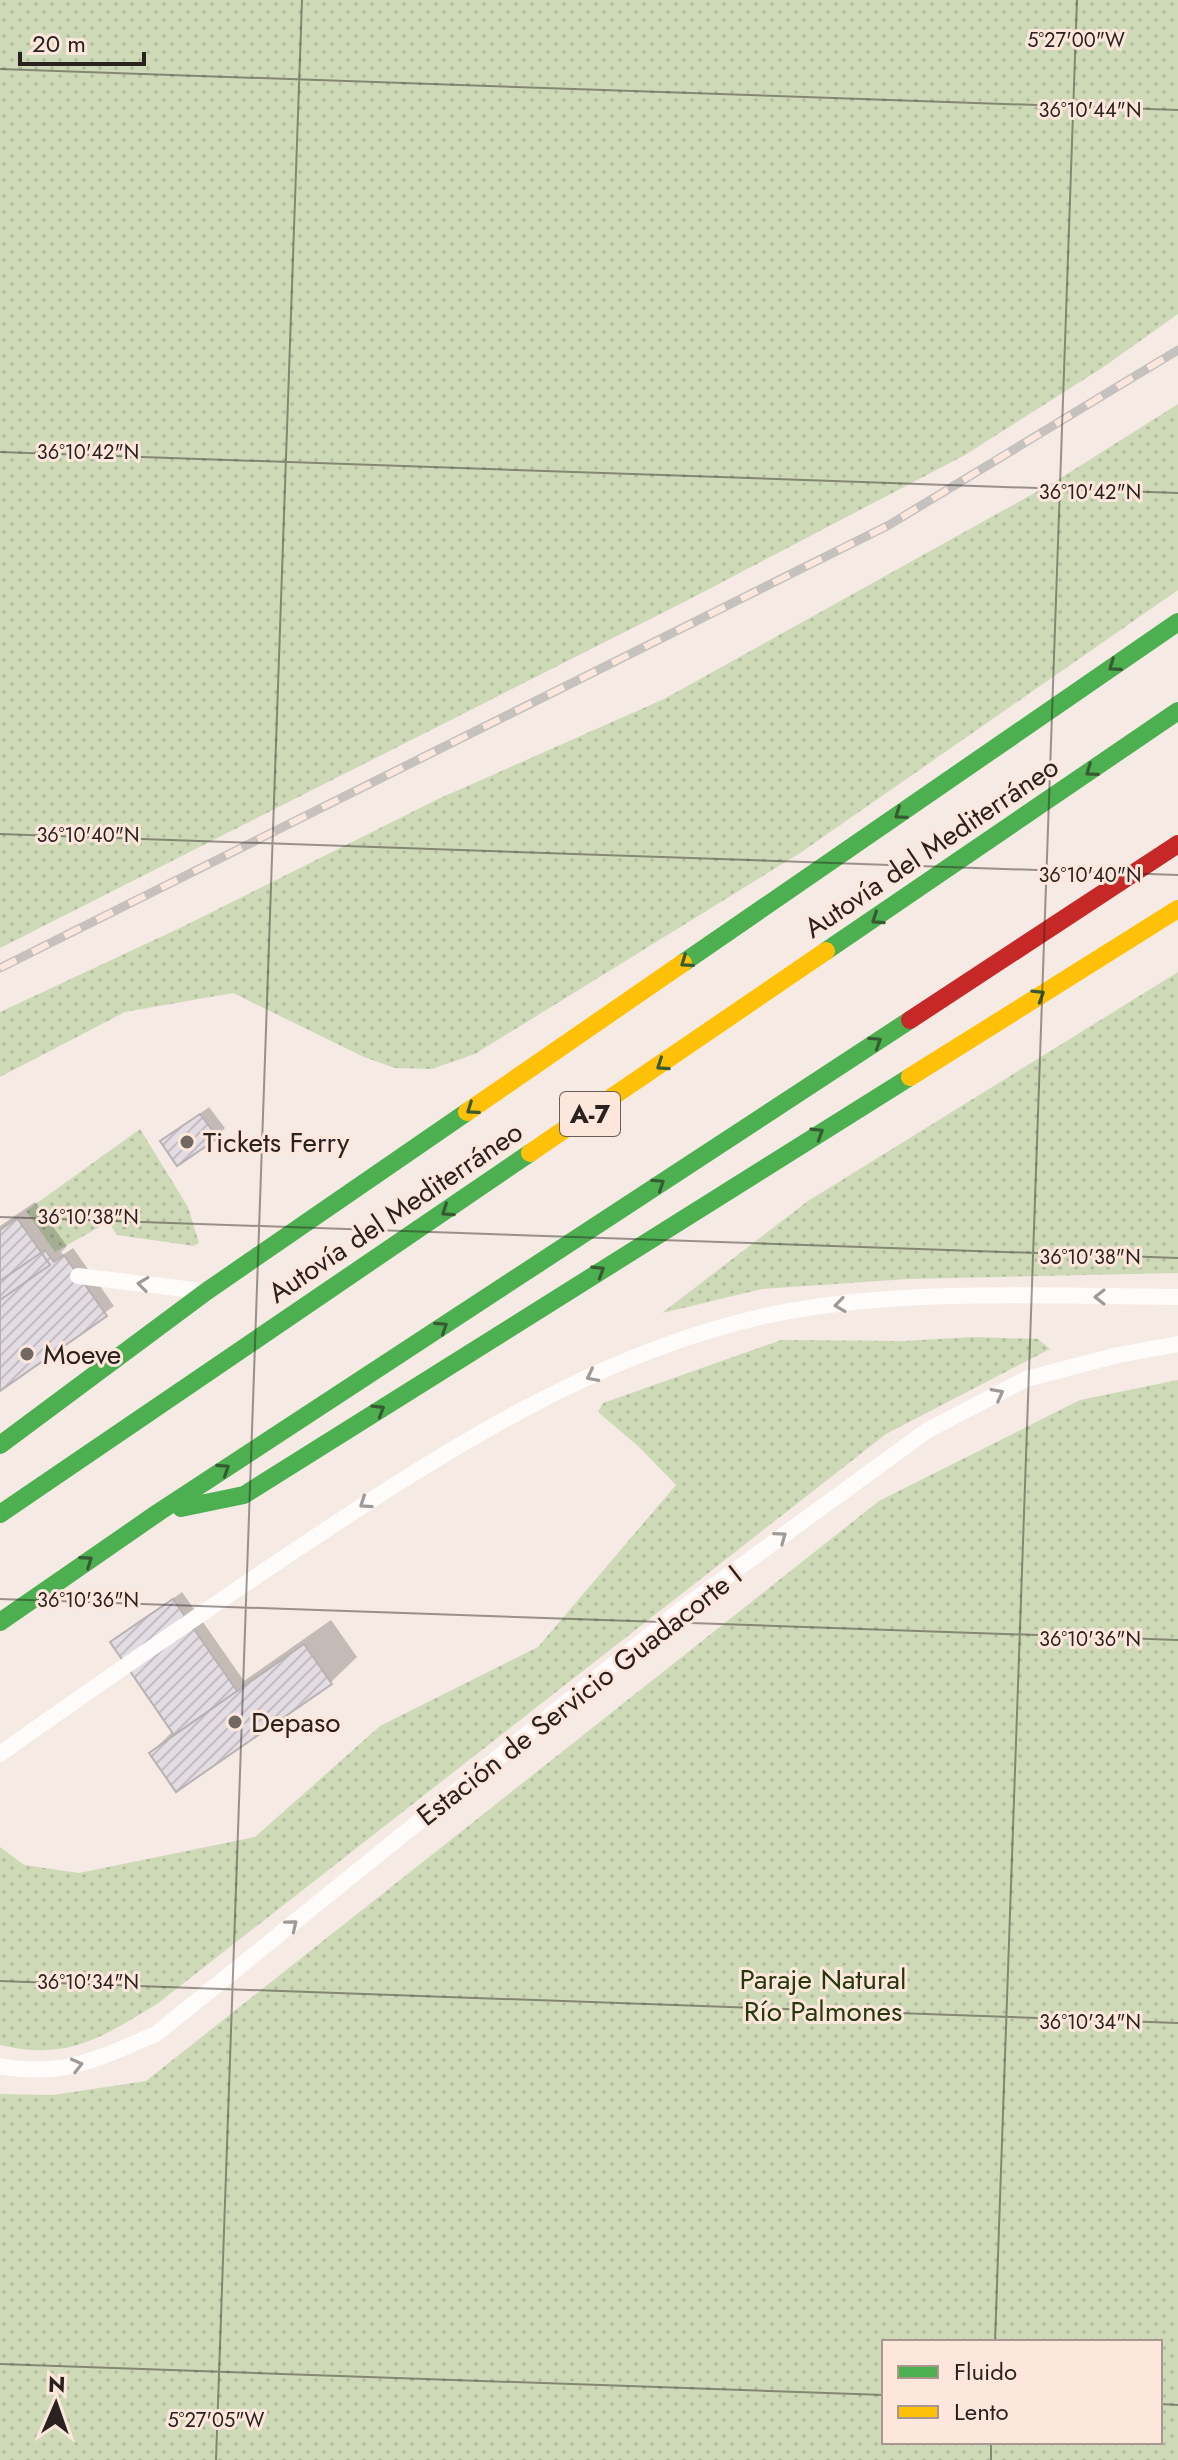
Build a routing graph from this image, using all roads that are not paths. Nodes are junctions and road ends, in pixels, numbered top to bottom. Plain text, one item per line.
1 (1178, 622) edge
2 (1178, 711) edge
3 (1178, 844) edge
4 (1178, 909) edge
5 (78, 1276) dead end
6 (207, 1291) junction
7 (1178, 1297) edge
8 (1178, 1344) edge
9 (0, 1445) edge
10 (159, 1512) junction
11 (0, 1514) edge
12 (0, 1622) edge
13 (0, 1754) edge
14 (0, 2066) edge

1 -> 6 highway
2 -> 11 highway, Autovía del Mediterráneo / A-7
10 -> 3 highway
10 -> 4 highway
6 -> 5 lane
6 - 9 highway
7 -> 13 lane
14 -> 8 lane, Estación de Servicio Guadacorte I
12 -> 10 highway

